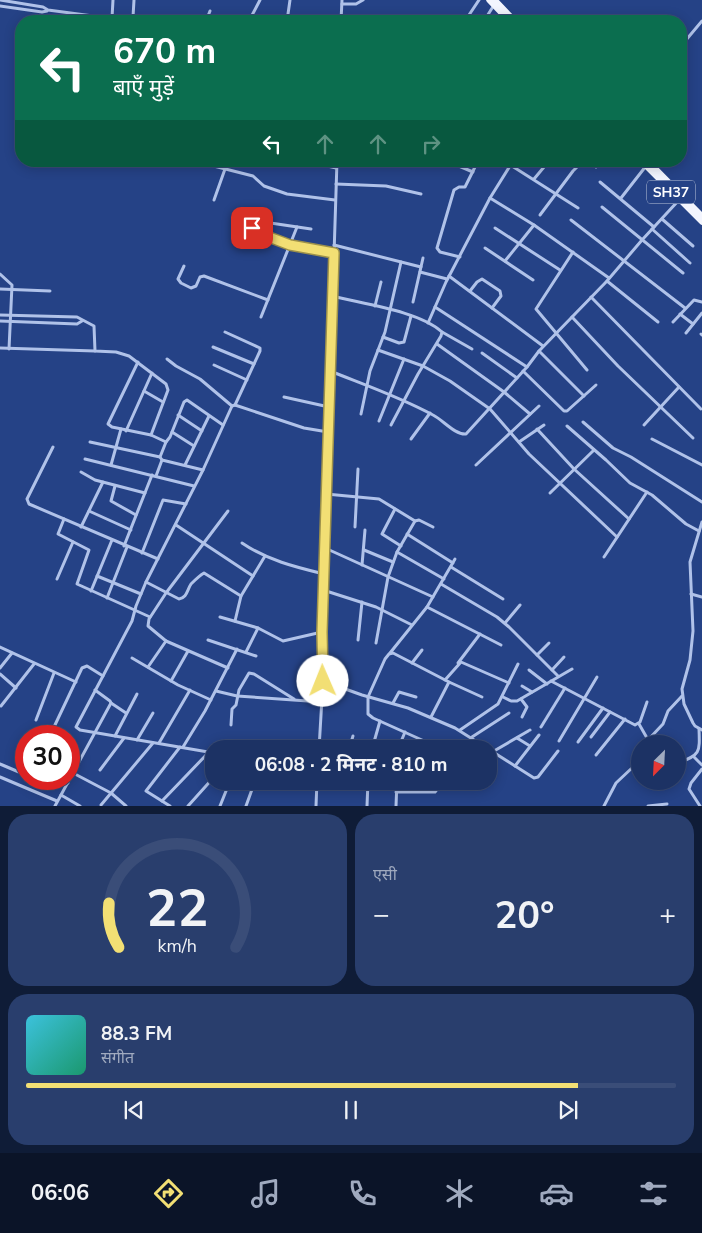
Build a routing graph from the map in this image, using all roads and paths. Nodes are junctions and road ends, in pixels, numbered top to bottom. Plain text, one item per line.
1 (0, 0) edge
2 (113, 0) edge
3 (134, 0) edge
4 (260, 0) edge
5 (290, 0) edge
6 (363, 0) edge
7 (479, 0) edge
8 (342, 2) edge
9 (493, 2) edge
10 (0, 6) edge
11 (48, 10) junction
12 (210, 11) dead end
13 (81, 15) edge
14 (110, 15) edge
15 (133, 15) edge
16 (208, 15) edge
17 (252, 15) edge
18 (289, 15) edge
19 (341, 15) edge
20 (469, 15) edge
21 (487, 15) edge
22 (504, 15) edge
23 (509, 15) edge
24 (702, 21) edge
25 (687, 39) edge
26 (217, 167) edge
27 (332, 167) edge
28 (461, 167) edge
29 (475, 167) edge
30 (509, 167) edge
31 (518, 167) edge
32 (544, 167) edge
33 (577, 167) edge
34 (642, 167) edge
35 (649, 167) edge
36 (649, 167) edge
37 (336, 168) joint
38 (225, 169) junction
39 (473, 172) junction
40 (534, 179) junction
41 (600, 182) dead end
42 (336, 184) junction
43 (421, 194) dead end
44 (556, 194) junction
45 (490, 198) junction
46 (621, 198) junction
47 (214, 200) dead end
48 (335, 200) junction
49 (678, 200) junction
50 (602, 207) dead end
51 (578, 208) dead end
52 (540, 214) dead end
53 (702, 216) edge
54 (662, 219) junction
55 (572, 220) dead end
56 (702, 222) edge
57 (534, 225) junction
58 (297, 227) junction
59 (495, 228) dead end
60 (653, 228) junction
61 (311, 229) dead end
62 (642, 240) junction
63 (519, 243) junction
64 (290, 245) junction
65 (334, 245) junction
66 (693, 246) dead end
67 (485, 248) dead end
68 (573, 252) junction
69 (334, 253) junction
70 (460, 257) junction
71 (423, 258) dead end
72 (505, 261) junction
73 (624, 261) junction
74 (401, 262) junction
75 (690, 262) dead end
76 (184, 266) dead end
77 (421, 267) junction
78 (560, 270) junction
79 (420, 272) junction
80 (683, 273) dead end
81 (0, 274) edge
82 (448, 278) junction
83 (533, 280) dead end
84 (608, 280) junction
85 (380, 282) dead end
86 (0, 289) edge
87 (12, 290) junction
88 (50, 291) dead end
89 (470, 291) junction
90 (332, 296) junction
91 (591, 297) junction
92 (268, 300) junction
93 (413, 302) dead end
94 (702, 302) edge
95 (375, 306) junction
96 (435, 307) junction
97 (492, 308) junction
98 (685, 308) junction
99 (390, 310) junction
100 (702, 313) edge
101 (680, 314) junction
102 (0, 315) edge
103 (11, 315) junction
104 (411, 316) junction
105 (261, 317) dead end
106 (572, 317) junction
107 (0, 321) edge
108 (10, 321) junction
109 (82, 321) junction
110 (658, 322) dead end
111 (674, 322) dead end
112 (428, 323) junction
113 (693, 324) junction
114 (224, 332) dead end
115 (442, 332) junction
116 (556, 333) junction
117 (686, 333) dead end
118 (383, 337) junction
119 (437, 344) junction
120 (544, 346) junction
121 (213, 347) dead end
122 (0, 348) edge
123 (9, 349) junction
124 (472, 349) dead end
125 (95, 350) junction
126 (378, 350) junction
127 (539, 351) junction
128 (482, 354) dead end
129 (167, 359) dead end
130 (404, 359) junction
131 (138, 362) junction
132 (254, 364) junction
133 (214, 365) dead end
134 (423, 366) junction
135 (527, 367) junction
136 (587, 370) dead end
137 (330, 371) junction
138 (523, 371) junction
139 (152, 373) junction
140 (517, 378) junction
141 (247, 380) junction
142 (367, 385) junction
143 (596, 385) dead end
144 (679, 387) junction
145 (144, 391) junction
146 (504, 392) junction
147 (390, 394) junction
148 (584, 396) junction
149 (284, 397) dead end
150 (404, 400) junction
151 (163, 402) junction
152 (234, 406) junction
153 (539, 406) dead end
154 (329, 407) junction
155 (660, 408) junction
156 (490, 409) junction
157 (700, 410) dead end
158 (430, 413) junction
159 (361, 414) dead end
160 (530, 414) junction
161 (178, 415) junction
162 (209, 416) junction
163 (379, 421) dead end
164 (583, 422) dead end
165 (544, 424) dead end
166 (223, 425) junction
167 (391, 425) dead end
168 (644, 425) dead end
169 (568, 426) dead end
170 (121, 429) junction
171 (202, 430) junction
172 (537, 430) junction
173 (126, 431) junction
174 (172, 432) junction
175 (328, 432) junction
176 (511, 433) junction
177 (151, 436) junction
178 (693, 438) dead end
179 (411, 439) dead end
180 (652, 439) dead end
181 (90, 442) dead end
182 (166, 442) junction
183 (519, 442) junction
184 (194, 446) junction
185 (53, 447) dead end
186 (116, 448) junction
187 (594, 450) junction
188 (161, 458) junction
189 (86, 459) dead end
190 (111, 465) junction
191 (185, 465) junction
192 (476, 465) dead end
193 (702, 465) edge
194 (574, 469) junction
195 (203, 470) junction
196 (358, 470) dead end
197 (81, 472) dead end
198 (154, 476) junction
199 (103, 482) junction
200 (559, 484) junction
201 (116, 486) junction
202 (194, 486) junction
203 (647, 492) junction
204 (145, 493) junction
205 (550, 493) dead end
206 (326, 494) junction
207 (356, 496) junction
208 (702, 502) edge
209 (186, 504) junction
210 (395, 509) junction
211 (89, 511) junction
212 (228, 511) dead end
213 (136, 515) junction
214 (64, 519) junction
215 (629, 519) junction
216 (415, 521) junction
217 (702, 522) edge
218 (176, 524) junction
219 (81, 527) junction
220 (354, 527) dead end
221 (433, 527) dead end
222 (131, 530) junction
223 (365, 530) dead end
224 (699, 531) junction
225 (407, 534) junction
226 (617, 538) junction
227 (112, 540) junction
228 (73, 542) junction
229 (204, 543) junction
230 (242, 543) dead end
231 (126, 546) junction
232 (401, 546) junction
233 (325, 548) junction
234 (364, 550) junction
235 (142, 552) junction
236 (397, 552) junction
237 (264, 556) junction
238 (604, 557) dead end
239 (158, 559) junction
240 (394, 562) junction
241 (453, 563) junction
242 (362, 565) junction
243 (324, 574) junction
244 (97, 576) junction
245 (253, 576) junction
246 (388, 576) junction
247 (56, 579) dead end
248 (444, 579) junction
249 (113, 582) junction
250 (146, 582) junction
251 (441, 584) junction
252 (323, 590) junction
253 (91, 591) junction
254 (166, 593) junction
255 (141, 594) junction
256 (691, 594) junction
257 (241, 596) junction
258 (433, 597) junction
259 (702, 597) edge
260 (107, 598) junction
261 (503, 599) dead end
262 (362, 602) junction
263 (520, 605) dead end
264 (427, 606) junction
265 (135, 610) junction
266 (382, 610) junction
267 (150, 617) junction
268 (220, 617) dead end
269 (235, 621) junction
270 (505, 623) junction
271 (412, 625) junction
272 (258, 628) junction
273 (268, 631) dead end
274 (322, 632) junction
275 (480, 634) junction
276 (208, 640) dead end
277 (358, 640) dead end
278 (166, 641) junction
279 (549, 642) dead end
280 (376, 643) dead end
281 (501, 645) dead end
282 (0, 647) edge
283 (238, 649) junction
284 (422, 650) dead end
285 (188, 651) junction
286 (246, 652) junction
287 (12, 653) junction
288 (389, 654) junction
289 (537, 655) junction
290 (256, 656) dead end
291 (564, 657) dead end
292 (132, 658) dead end
293 (412, 663) junction
294 (458, 663) junction
295 (34, 664) junction
296 (518, 664) dead end
297 (148, 667) junction
298 (0, 668) edge
299 (228, 668) junction
300 (572, 669) dead end
301 (529, 670) dead end
302 (552, 670) junction
303 (54, 673) junction
304 (0, 674) edge
305 (103, 676) junction
306 (558, 676) junction
307 (597, 677) dead end
308 (445, 680) junction
309 (171, 681) junction
310 (323, 681) junction
311 (552, 681) junction
312 (76, 682) junction
313 (449, 682) junction
314 (510, 683) junction
315 (547, 684) junction
316 (522, 686) dead end
317 (16, 688) junction
318 (565, 688) junction
319 (95, 690) junction
320 (190, 690) junction
321 (216, 691) junction
322 (532, 692) junction
323 (137, 694) dead end
324 (683, 695) junction
325 (237, 696) junction
326 (368, 697) junction
327 (416, 697) dead end
328 (482, 697) dead end
329 (503, 697) junction
330 (584, 698) junction
331 (294, 699) junction
332 (521, 699) junction
333 (211, 700) junction
334 (322, 702) junction
335 (647, 702) dead end
336 (110, 703) junction
337 (394, 703) junction
338 (2, 706) dead end
339 (603, 708) junction
340 (610, 712) junction
341 (126, 713) junction
342 (153, 713) dead end
343 (509, 713) dead end
344 (431, 717) junction
345 (522, 717) dead end
346 (36, 720) dead end
347 (625, 720) junction
348 (380, 721) junction
349 (639, 724) junction
350 (55, 725) edge
351 (231, 725) dead end
352 (541, 727) dead end
353 (701, 729) edge
354 (460, 730) junction
355 (530, 730) dead end
356 (405, 732) junction
357 (95, 733) junction
358 (539, 735) dead end
359 (644, 735) edge
360 (653, 735) edge
361 (115, 736) junction
362 (353, 736) dead end
363 (472, 737) junction
364 (591, 737) dead end
365 (124, 738) junction
366 (517, 738) junction
367 (137, 740) junction
368 (320, 740) edge
369 (352, 740) edge
370 (375, 740) edge
371 (402, 740) edge
372 (422, 740) edge
373 (476, 740) edge
374 (559, 741) dead end
375 (153, 742) junction
376 (578, 742) dead end
377 (159, 743) junction
378 (530, 746) junction
379 (181, 747) junction
380 (497, 750) edge
381 (205, 751) edge
382 (558, 751) dead end
383 (497, 754) edge
384 (596, 755) dead end
385 (694, 757) junction
386 (205, 759) edge
387 (80, 760) edge
388 (686, 760) edge
389 (0, 764) edge
390 (515, 766) junction
391 (702, 767) edge
392 (631, 769) edge
393 (15, 770) edge
394 (100, 770) dead end
395 (0, 777) edge
396 (80, 777) edge
397 (205, 787) edge
398 (64, 790) edge
399 (226, 790) edge
400 (252, 790) edge
401 (317, 790) edge
402 (368, 790) edge
403 (436, 790) edge
404 (396, 792) joint
405 (111, 793) junction
406 (61, 795) junction
407 (58, 801) junction
408 (162, 801) junction
409 (667, 804) edge
410 (100, 805) edge
411 (55, 806) edge
412 (80, 806) edge
413 (126, 806) edge
414 (170, 806) edge
415 (188, 806) edge
416 (220, 806) edge
417 (246, 806) edge
418 (316, 806) edge
419 (367, 806) edge
420 (396, 806) edge
421 (604, 806) edge
422 (648, 806) edge
423 (700, 806) edge

1 - 11 street
2 - 14 street
3 - 15 street
4 - 17 street
5 - 18 street
6 - 8 street
7 - 20 street
8 - 19 street
9 - 21 street
9 - 22 main road
9 - 23 main road
10 - 11 street
11 - 13 street
12 - 16 street
24 - 25 street
26 - 38 street
27 - 37 street
28 - 39 street
29 - 39 street
30 - 45 street
31 - 40 street
32 - 40 street
33 - 44 street
34 - 46 street
35 - 49 main road, SH37
36 - 53 main road, SH37
37 - 42 street
38 - 47 street
38 - 48 street
39 - 70 street
40 - 44 street
41 - 46 street
42 - 43 street
42 - 48 street
44 - 51 street
44 - 52 street
45 - 57 street
45 - 70 street
46 - 60 street
48 - 65 street
49 - 54 street
49 - 56 main road, SH37
50 - 62 street
54 - 60 street
54 - 66 street
55 - 73 street
57 - 63 street
57 - 68 street
58 - 61 street
58 - 64 street
58 - 64 street
59 - 63 street
60 - 62 street
60 - 75 street
62 - 73 street
62 - 80 street
63 - 72 street
63 - 78 street
64 - 69 street
64 - 92 street
65 - 69 street
65 - 74 street
67 - 72 street
68 - 78 street
68 - 84 street
69 - 90 street
70 - 82 street
71 - 77 street
72 - 83 street
73 - 84 street
73 - 98 street
74 - 77 street
74 - 99 street
76 - 92 street
77 - 79 street
78 - 116 street
79 - 82 street
79 - 93 street
81 - 87 street
82 - 89 street
82 - 96 street
84 - 91 street
84 - 110 street
85 - 95 street
86 - 87 street
87 - 88 street
87 - 103 street
89 - 97 street
89 - 97 street
90 - 95 street
90 - 137 street
91 - 106 street
91 - 144 street
92 - 105 street
94 - 98 street
95 - 99 street
96 - 112 street
96 - 135 street
97 - 120 street
98 - 101 street
99 - 104 street
99 - 118 street
100 - 113 street
101 - 111 street
101 - 113 street
102 - 103 street
103 - 108 street
103 - 109 street
104 - 112 street
104 - 118 street
106 - 116 street
106 - 155 street
107 - 108 street
108 - 109 street
108 - 123 street
109 - 125 street
112 - 115 street
113 - 117 street
114 - 132 street
115 - 119 street
115 - 124 street
116 - 120 street
116 - 136 street
118 - 126 street
119 - 134 street
119 - 146 street
120 - 127 street
121 - 132 street
122 - 123 street
123 - 125 street
125 - 131 street
126 - 130 street
126 - 142 street
127 - 135 street
127 - 148 street
128 - 140 street
129 - 152 street
130 - 134 street
130 - 147 street
131 - 139 street
131 - 170 street
132 - 141 street
133 - 141 street
134 - 150 street
134 - 156 street
135 - 138 street
137 - 142 street
137 - 154 street
138 - 140 street
138 - 148 street
139 - 145 street
139 - 151 street
140 - 146 street
141 - 152 street
142 - 147 street
142 - 159 street
143 - 148 street
144 - 155 street
144 - 157 street
145 - 151 street
145 - 173 street
146 - 156 street
146 - 160 street
147 - 150 street
147 - 163 street
149 - 154 street
150 - 158 street
150 - 167 street
151 - 177 street
152 - 166 street
152 - 175 street
153 - 160 street
154 - 175 street
155 - 168 street
155 - 178 street
156 - 158 street
156 - 176 street
158 - 179 street
160 - 176 street
161 - 162 street
161 - 171 street
161 - 174 street
162 - 166 street
162 - 171 street
164 - 208 street
165 - 172 street
166 - 195 street
169 - 187 street
170 - 173 street
170 - 186 street
171 - 184 street
172 - 183 street
172 - 194 street
173 - 177 street
174 - 182 street
174 - 184 street
175 - 206 street
176 - 183 street
176 - 192 street
177 - 182 street
180 - 193 street
181 - 186 street
182 - 188 street
183 - 200 street
184 - 191 street
185 - 214 street
186 - 188 street
186 - 190 street
187 - 194 street
187 - 203 street
188 - 191 street
188 - 198 street
189 - 190 street
190 - 198 street
191 - 195 street
194 - 200 street
194 - 215 street
195 - 202 street
196 - 207 street
197 - 199 street
198 - 202 street
198 - 204 street
199 - 201 street
199 - 211 street
200 - 205 street
200 - 226 street
201 - 204 street
201 - 213 street
202 - 209 street
203 - 215 street
203 - 224 street
204 - 213 street
206 - 207 street
206 - 233 street
207 - 210 street
207 - 220 street
209 - 218 street
209 - 235 street
210 - 216 street
210 - 232 street
211 - 219 street
211 - 222 street
212 - 229 street
213 - 222 street
214 - 219 street
214 - 228 street
215 - 226 street
216 - 221 street
216 - 225 street
217 - 224 street
218 - 229 street
218 - 239 street
219 - 227 street
222 - 231 street
223 - 234 street
224 - 256 street
225 - 232 street
225 - 241 street
226 - 238 street
227 - 231 street
227 - 244 street
228 - 247 street
228 - 253 street
229 - 245 street
229 - 254 street
230 - 237 street
231 - 235 street
231 - 249 street
232 - 236 street
233 - 242 street
233 - 243 street
234 - 240 street
234 - 242 street
235 - 239 street
236 - 240 street
236 - 248 street
237 - 243 street
237 - 245 street
239 - 250 street
240 - 246 street
241 - 248 street
241 - 261 street
242 - 246 street
243 - 252 street
244 - 249 street
244 - 253 street
245 - 257 street
246 - 258 street
246 - 266 street
248 - 251 street
249 - 255 street
249 - 260 street
250 - 254 street
250 - 255 street
251 - 258 street
251 - 270 street
252 - 262 street
252 - 274 street
253 - 260 street
254 - 257 street
254 - 267 street
255 - 265 street
256 - 259 street
256 - 324 street
257 - 269 street
258 - 264 street
260 - 265 street
262 - 266 street
262 - 277 street
263 - 270 street
264 - 271 street
264 - 275 street
265 - 267 street
265 - 305 street
266 - 271 street
266 - 280 street
267 - 278 street
268 - 269 street
269 - 272 street
270 - 289 street
271 - 288 street
272 - 273 street
272 - 274 street
272 - 286 street
274 - 310 street
275 - 281 street
275 - 294 street
276 - 283 street
278 - 285 street
278 - 297 street
279 - 289 street
282 - 287 street
283 - 286 street
283 - 299 street
284 - 293 street
285 - 299 street
285 - 309 street
286 - 290 street
287 - 295 street
287 - 298 street
288 - 293 street
288 - 326 street
289 - 302 street
291 - 302 street
292 - 297 street
293 - 308 street
294 - 308 street
294 - 314 street
295 - 303 street
295 - 317 street
296 - 314 street
297 - 309 street
299 - 321 street
300 - 306 street
301 - 315 street
302 - 306 street
303 - 312 street
303 - 346 street
304 - 317 street
305 - 312 street
305 - 319 street
306 - 311 street
307 - 330 street
308 - 313 street
309 - 320 street
310 - 326 street
310 - 334 street
311 - 315 street
311 - 318 street
312 - 350 street
313 - 328 street
313 - 344 street
314 - 329 street
315 - 322 street
316 - 322 street
317 - 338 street
318 - 330 street
318 - 352 street
319 - 336 street
319 - 357 street
320 - 333 street
320 - 377 street
321 - 325 street
321 - 333 street
322 - 332 street
323 - 341 street
324 - 353 street
324 - 360 street
325 - 331 street
325 - 331 street
325 - 351 street
326 - 337 street
326 - 348 street
327 - 337 street
329 - 332 street
329 - 354 street
330 - 339 street
330 - 374 street
331 - 334 street
332 - 345 street
333 - 379 street
334 - 368 street
335 - 349 street
336 - 341 street
336 - 357 street
337 - 344 street
339 - 340 street
339 - 376 street
340 - 347 street
340 - 364 street
341 - 361 street
342 - 367 street
343 - 363 street
344 - 354 street
347 - 349 street
347 - 384 street
348 - 356 street
348 - 370 street
349 - 359 street
353 - 385 street
354 - 363 street
355 - 366 street
356 - 371 street
356 - 372 street
357 - 361 street
357 - 387 street
358 - 378 street
361 - 365 street
362 - 369 street
363 - 373 street
365 - 367 street
365 - 394 street
366 - 378 street
366 - 380 street
367 - 375 street
375 - 377 street
375 - 405 street
377 - 379 street
378 - 390 street
379 - 381 street
379 - 408 street
382 - 390 street
383 - 390 street
385 - 388 street
385 - 391 street
386 - 408 street
389 - 393 street
391 - 423 street
392 - 421 street
395 - 407 street
396 - 405 street
397 - 415 street
398 - 406 street
399 - 416 street
400 - 417 street
401 - 418 street
402 - 419 street
403 - 404 street
404 - 420 street
405 - 410 street
405 - 413 street
406 - 407 street
406 - 412 street
407 - 411 street
408 - 414 street
409 - 422 street

